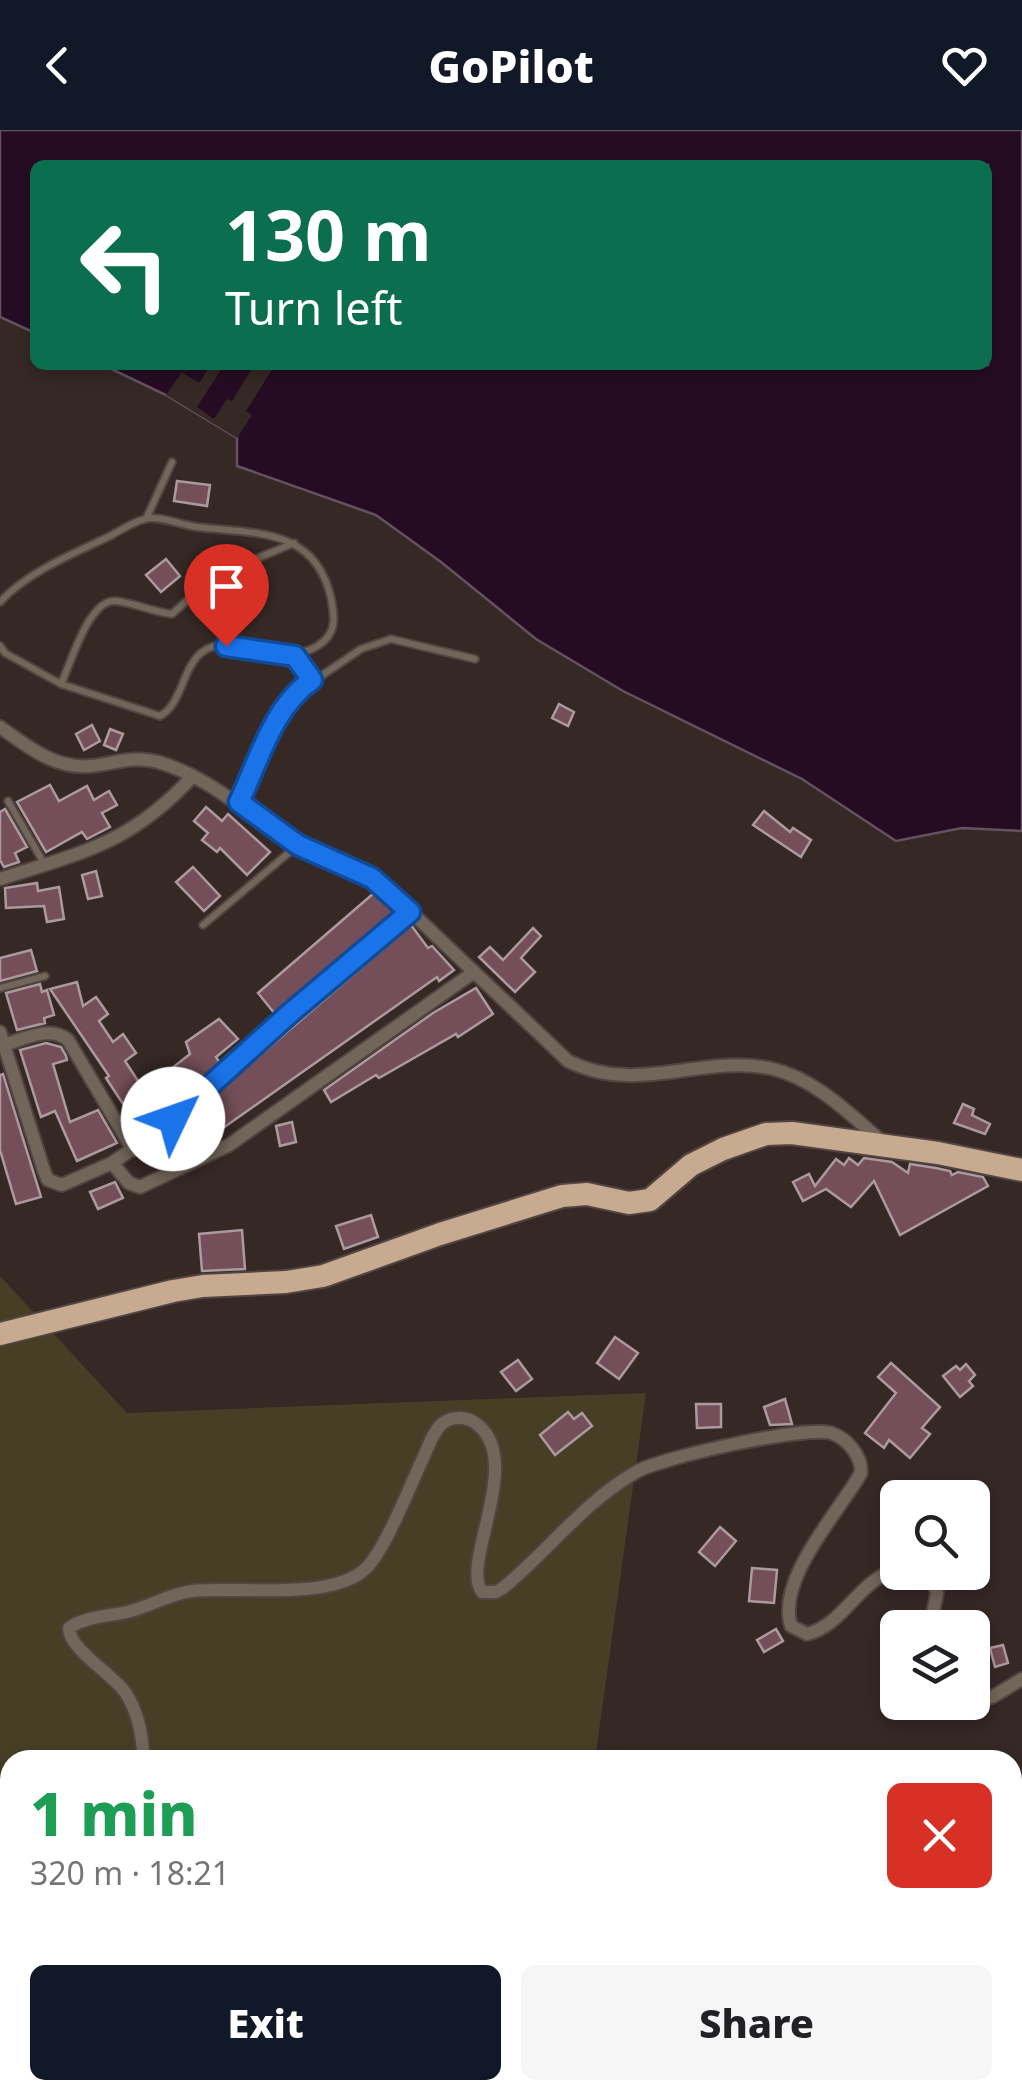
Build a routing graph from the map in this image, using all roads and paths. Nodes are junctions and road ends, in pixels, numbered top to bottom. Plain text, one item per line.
1 (172, 462) dead end
2 (148, 517) junction
3 (294, 543) junction
4 (0, 602) edge
5 (0, 646) edge
6 (295, 656) junction
7 (475, 659) dead end
8 (312, 680) junction
9 (61, 684) junction
10 (0, 727) edge
11 (192, 777) junction
12 (8, 801) dead end
13 (239, 802) junction
14 (298, 845) junction
15 (45, 865) junction
16 (2, 874) edge
17 (410, 912) junction
18 (203, 925) dead end
19 (474, 972) junction
20 (45, 976) dead end
21 (0, 988) edge
22 (2, 1039) edge
23 (887, 1146) junction
24 (133, 1150) junction
25 (112, 1164) junction
26 (1022, 1170) edge
27 (0, 1334) edge
28 (880, 1577) edge
29 (1022, 1679) edge
30 (990, 1698) edge
31 (143, 1750) edge

1 - 2 lane
2 - 3 lane
2 - 4 lane
3 - 6 lane
3 - 9 lane
5 - 9 lane
6 - 8 lane
6 - 9 lane
7 - 8 lane
8 - 13 lane
10 - 11 street
11 - 13 street
11 - 15 street
12 - 15 lane
13 - 14 street
14 - 17 street
14 - 18 lane
15 - 16 street
17 - 19 street
17 - 24 street
19 - 23 street
19 - 25 street
20 - 21 lane
22 - 24 street
22 - 25 street
23 - 26 highway
23 - 27 highway
24 - 25 street
28 - 31 street
29 - 30 street

